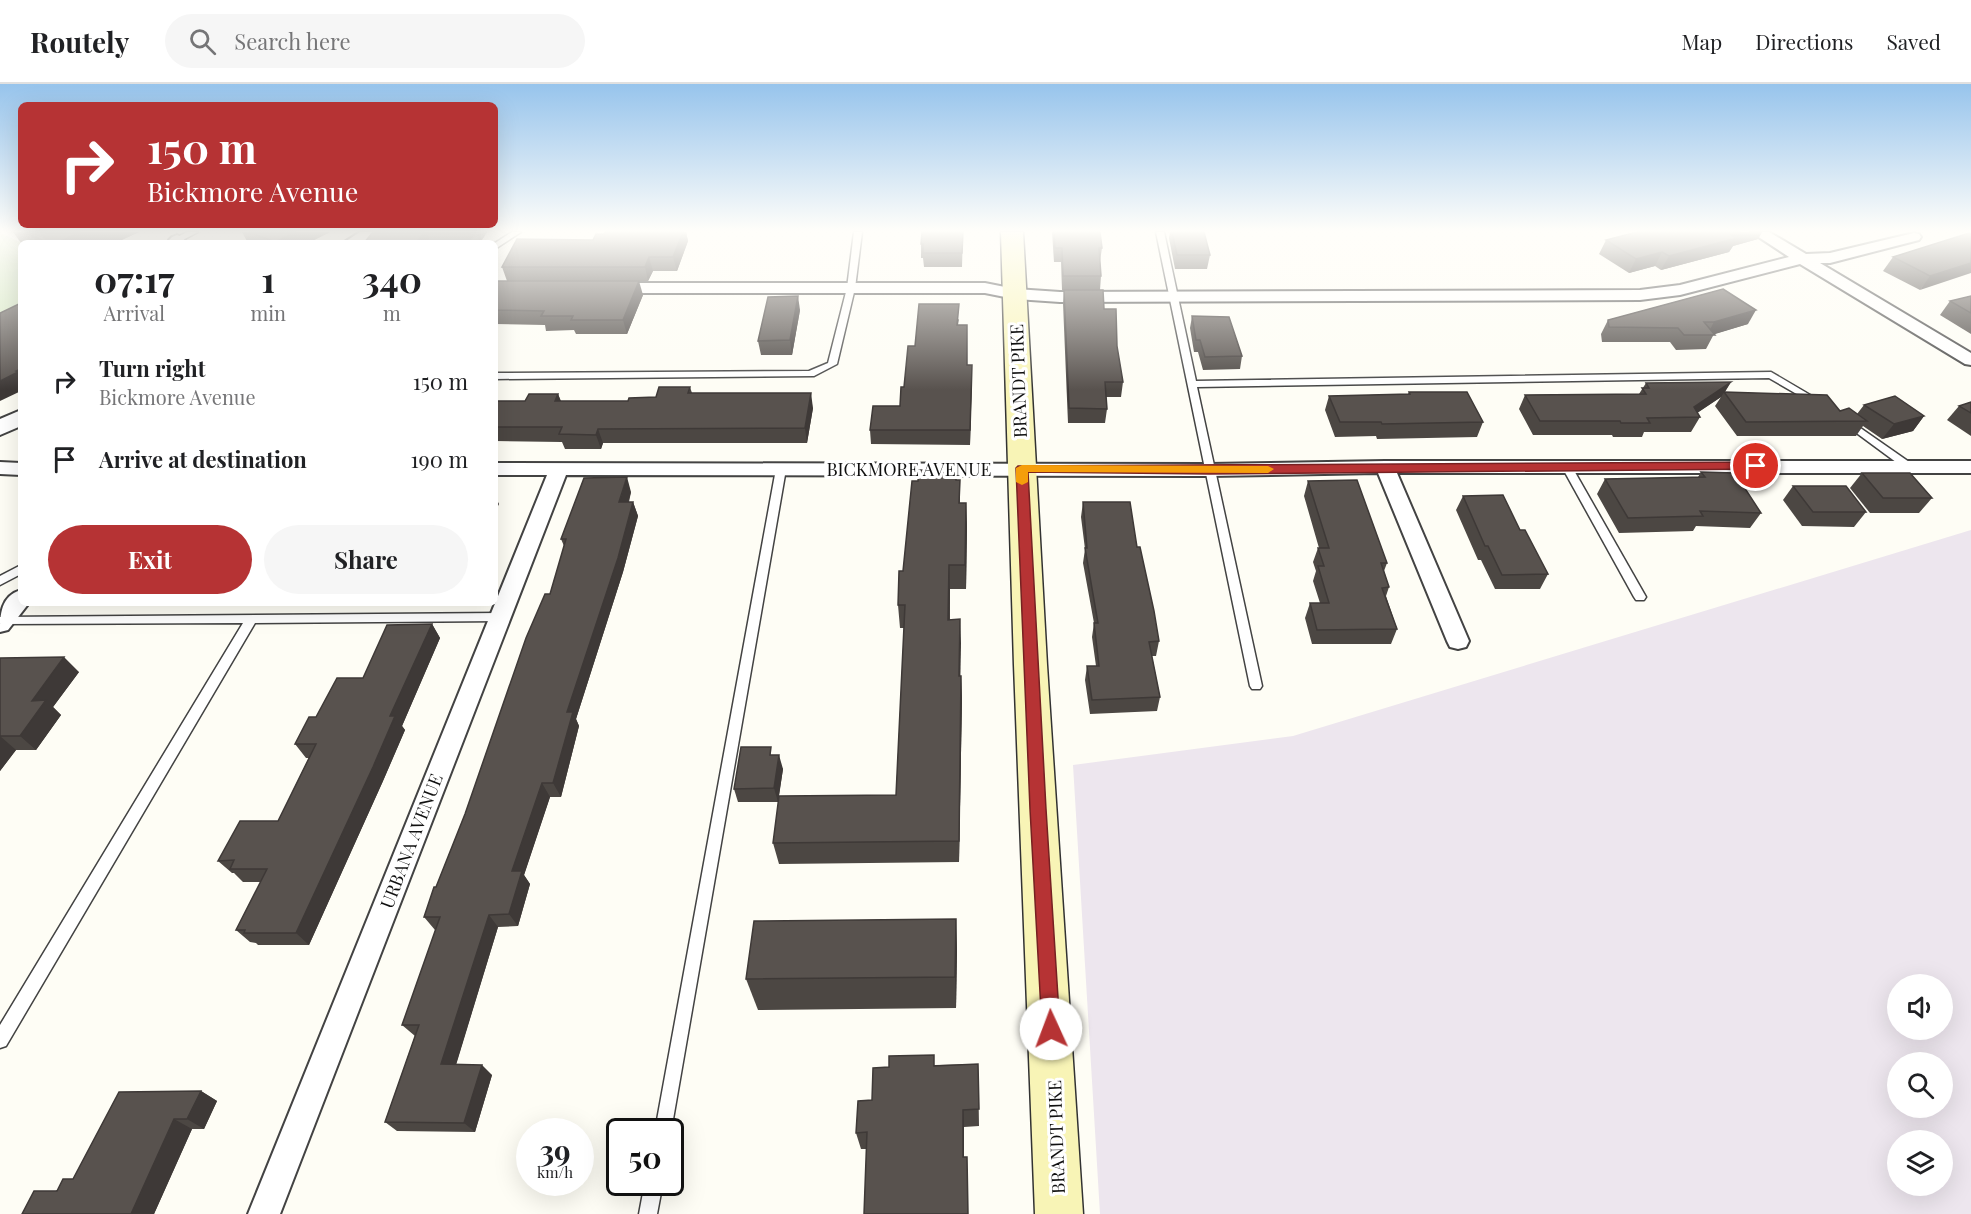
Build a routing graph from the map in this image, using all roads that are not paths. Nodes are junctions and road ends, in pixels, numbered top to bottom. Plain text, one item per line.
1 (851, 285) edge
2 (1015, 285) edge
3 (1171, 285) edge
4 (1701, 285) edge
5 (1844, 285) edge
6 (590, 288) edge
7 (851, 288) junction
8 (1015, 294) junction
9 (1173, 296) junction
10 (1971, 360) edge
11 (498, 376) edge
12 (1192, 384) junction
13 (18, 419) edge
14 (0, 428) edge
15 (1908, 466) junction
16 (1971, 466) edge
17 (1385, 467) junction
18 (1567, 467) junction
19 (0, 468) edge
20 (1022, 468) junction
21 (18, 469) edge
22 (498, 469) edge
23 (559, 469) junction
24 (781, 469) junction
25 (1209, 470) junction
26 (18, 571) edge
27 (0, 581) edge
28 (1640, 597) dead end
29 (18, 602) edge
30 (501, 617) junction
31 (251, 619) junction
32 (1, 622) edge
33 (1458, 641) dead end
34 (1256, 686) dead end
35 (0, 1040) edge
36 (665, 1118) edge
37 (651, 1196) edge
38 (264, 1214) edge
39 (648, 1214) edge
40 (1059, 1214) edge

1 - 7 lane
2 - 8 main road, BRANDT PIKE
3 - 9 lane
4 - 9 street
5 - 10 street
6 - 7 street
7 - 8 street
7 - 11 lane
8 - 9 street
8 - 20 main road, BRANDT PIKE
9 - 12 lane
12 - 15 lane
12 - 25 lane
13 - 14 street
15 - 16 street, BICKMORE AVENUE
15 - 18 street, BICKMORE AVENUE
17 - 18 street, BICKMORE AVENUE
17 - 25 street, BICKMORE AVENUE
17 - 33 street
18 - 28 lane
19 - 21 street
20 - 24 street, BICKMORE AVENUE
20 - 25 street, BICKMORE AVENUE
20 - 40 main road, BRANDT PIKE
22 - 23 street, BICKMORE AVENUE
23 - 24 street, BICKMORE AVENUE
23 - 30 street, URBANA AVENUE
24 - 36 lane
25 - 34 lane
26 - 27 lane
29 - 32 street
30 - 31 lane
30 - 38 street, URBANA AVENUE
31 - 32 lane
31 - 35 lane
37 - 39 lane

